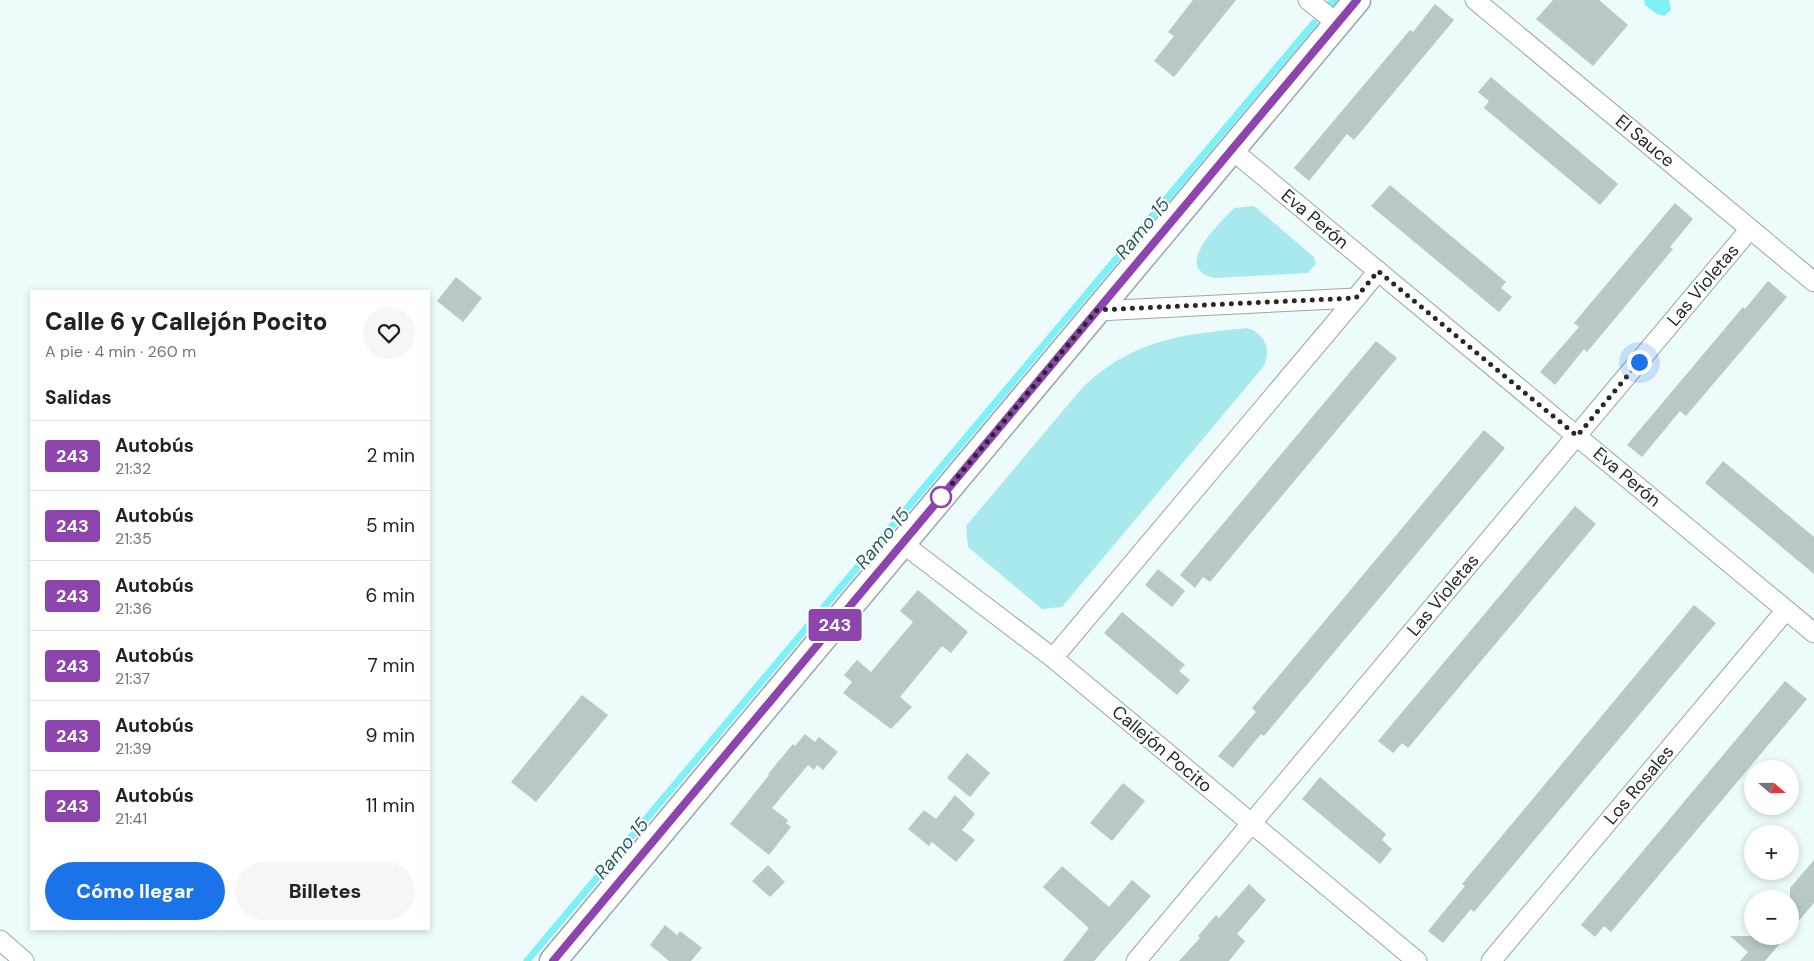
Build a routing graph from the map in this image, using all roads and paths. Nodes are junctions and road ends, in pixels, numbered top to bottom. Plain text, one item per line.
1 (1308, 0) edge
2 (1357, 0) edge
3 (1475, 0) edge
4 (1338, 24) junction
5 (1232, 150) junction
6 (1750, 229) junction
7 (1378, 271) junction
8 (1814, 282) edge
9 (1356, 298) junction
10 (1097, 310) junction
11 (1577, 436) junction
12 (902, 543) junction
13 (1786, 610) junction
14 (1814, 632) edge
15 (1053, 658) junction
16 (1251, 823) junction
17 (0, 940) edge
18 (24, 961) edge
19 (553, 961) edge
20 (1136, 961) edge
21 (1416, 961) edge
22 (1491, 961) edge

1 - 4 street
2 - 4 street
3 - 6 street, El Sauce
4 - 5 street
5 - 7 street, Eva Perón
5 - 10 street
6 - 8 street, El Sauce
6 - 11 street, Las Violetas
7 - 9 street
7 - 11 street, Eva Perón
9 - 10 street
9 - 15 street
10 - 12 street
11 - 13 street, Eva Perón
11 - 16 street, Las Violetas
12 - 15 street, Callejón Pocito
12 - 19 street
13 - 14 street, Eva Perón
13 - 22 street, Los Rosales
15 - 16 street, Callejón Pocito
16 - 20 street, Las Violetas
16 - 21 street, Callejón Pocito
17 - 18 street

